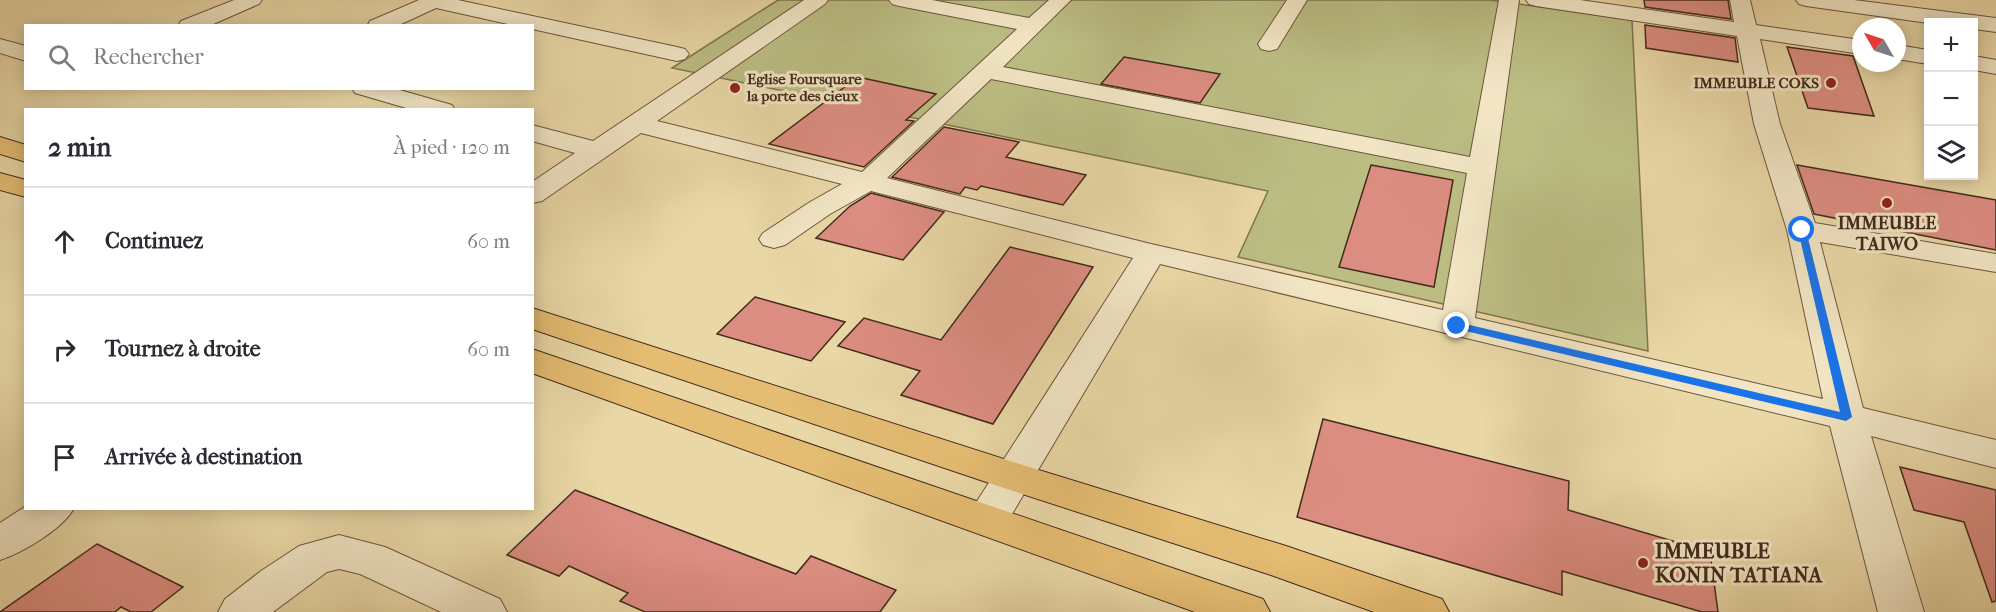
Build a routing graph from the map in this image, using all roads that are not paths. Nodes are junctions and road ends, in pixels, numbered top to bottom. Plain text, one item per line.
1 (199, 0) edge
2 (252, 0) edge
3 (818, 0) edge
4 (899, 0) edge
5 (1061, 0) edge
6 (1297, 0) edge
7 (1509, 0) edge
8 (1536, 0) edge
9 (1740, 0) edge
10 (1979, 0) edge
11 (435, 1) edge
12 (1814, 1) edge
13 (231, 8) junction
14 (194, 24) edge
15 (383, 24) edge
16 (1996, 25) edge
17 (1034, 26) junction
18 (1747, 31) junction
19 (1269, 44) dead end
20 (0, 46) edge
21 (1852, 46) edge
22 (24, 53) edge
23 (1906, 53) edge
24 (677, 54) dead end
25 (1924, 56) edge
26 (1978, 64) edge
27 (1996, 66) edge
28 (987, 71) junction
29 (371, 90) edge
30 (436, 108) edge
31 (638, 124) junction
32 (534, 134) edge
33 (0, 145) edge
34 (598, 151) junction
35 (24, 153) edge
36 (1482, 168) junction
37 (0, 181) edge
38 (867, 182) junction
39 (24, 188) edge
40 (534, 194) edge
41 (1802, 230) junction
42 (774, 239) dead end
43 (1151, 253) junction
44 (1996, 263) edge
45 (534, 319) edge
46 (1457, 326) junction
47 (534, 361) edge
48 (1846, 417) junction
49 (1996, 454) edge
50 (1015, 477) junction
51 (51, 510) edge
52 (987, 520) junction
53 (0, 544) edge
54 (241, 612) edge
55 (484, 612) edge
56 (1248, 612) edge
57 (1426, 612) edge
58 (1901, 612) edge

1 - 13 street
2 - 13 street
3 - 31 street
4 - 17 street
5 - 17 street
6 - 19 street
7 - 36 street
8 - 18 street
9 - 18 street
10 - 16 street
11 - 15 street
11 - 24 street
12 - 16 street
13 - 14 street
17 - 28 street
18 - 21 street
18 - 41 street
20 - 22 street
23 - 25 street
26 - 27 street
28 - 36 street
28 - 38 street
29 - 30 street
31 - 34 street
31 - 38 street
32 - 34 street
33 - 35 main road
34 - 40 street
36 - 46 street
37 - 39 main road
38 - 42 street
38 - 43 street
41 - 44 street
41 - 48 street
43 - 46 street
43 - 50 street
45 - 50 main road
46 - 48 street
47 - 52 main road
48 - 49 street
48 - 58 street
50 - 52 street
50 - 57 main road
51 - 53 street
52 - 56 main road
54 - 55 street

